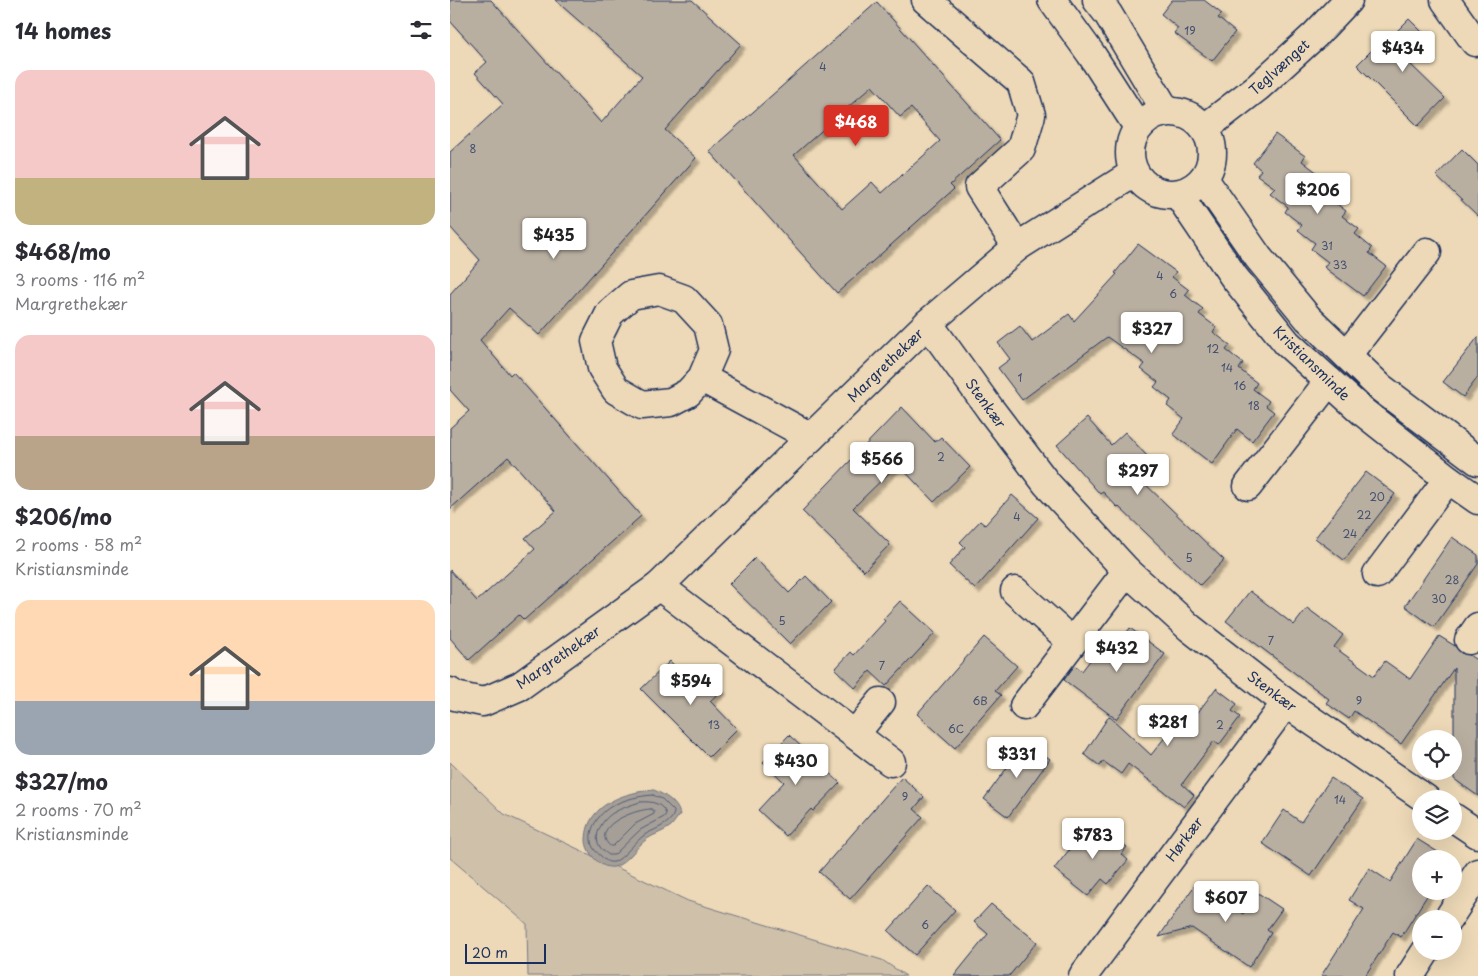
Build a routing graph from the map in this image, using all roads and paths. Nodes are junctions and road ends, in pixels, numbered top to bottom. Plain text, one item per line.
1 (926, 0) edge
2 (1052, 0) edge
3 (1097, 0) edge
4 (1348, 0) edge
5 (1446, 0) edge
6 (1475, 42) dead end
7 (1166, 111) junction
8 (1138, 127) junction
9 (1205, 128) junction
10 (1134, 173) junction
11 (1204, 179) junction
12 (1178, 194) junction
13 (1017, 247) junction
14 (1427, 252) dead end
15 (928, 323) junction
16 (1347, 355) junction
17 (702, 378) junction
18 (1329, 381) junction
19 (812, 436) junction
20 (1478, 461) edge
21 (1448, 478) junction
22 (1248, 486) dead end
23 (1478, 500) edge
24 (1127, 571) junction
25 (1377, 574) dead end
26 (659, 586) junction
27 (1016, 591) dead end
28 (1072, 642) junction
29 (450, 692) edge
30 (881, 702) dead end
31 (1286, 702) junction
32 (1024, 706) dead end
33 (855, 734) junction
34 (891, 762) dead end
35 (1413, 790) edge
36 (1462, 823) edge
37 (1478, 834) edge
38 (1478, 873) edge
39 (1454, 910) edge
40 (1420, 960) edge
41 (1083, 976) edge
42 (1410, 976) edge

1 - 13 street
2 - 8 street
3 - 7 street
4 - 9 street, Teglvænget
5 - 6 street
7 - 8 street
7 - 9 street
8 - 10 street
9 - 11 street
10 - 12 street
10 - 13 street, Margrethekær
11 - 12 street
11 - 16 street
12 - 18 street, Kristiansminde
13 - 15 street, Margrethekær
14 - 16 street
15 - 19 street, Margrethekær
15 - 24 street, Stenkær
16 - 20 street
17 - 17 street
17 - 19 street
18 - 21 street, Kristiansminde
18 - 22 street
19 - 26 street, Margrethekær
21 - 23 street, Kristiansminde
21 - 25 street
24 - 28 street
24 - 31 street, Stenkær
26 - 29 street, Margrethekær
26 - 33 street
27 - 28 street
28 - 32 street
30 - 33 street
31 - 35 street, Stenkær
31 - 41 street, Hørkær
33 - 34 street
36 - 37 street
38 - 39 street
40 - 42 street

